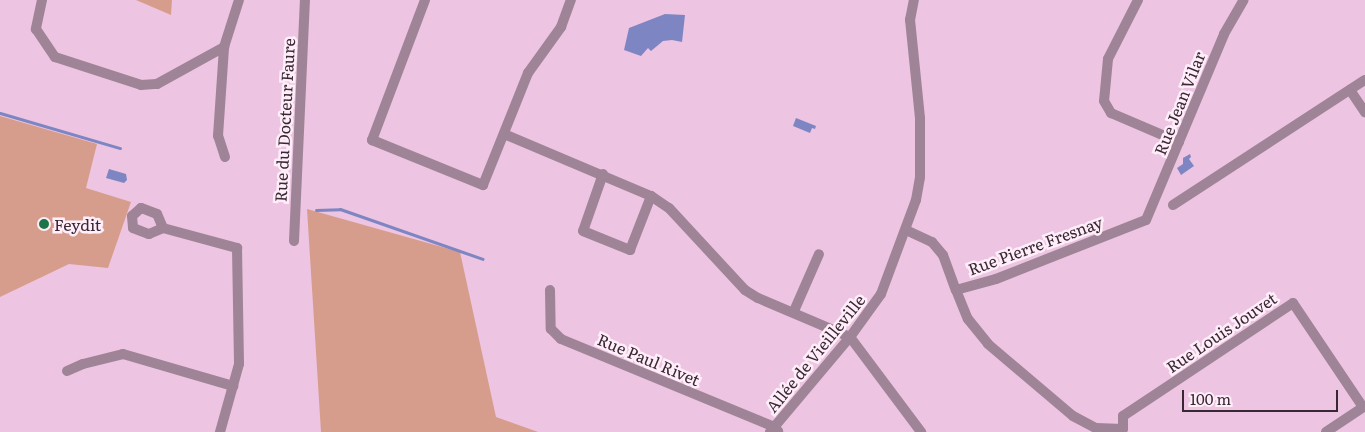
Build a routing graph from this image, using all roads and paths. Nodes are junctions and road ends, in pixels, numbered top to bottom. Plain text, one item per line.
1 (42, 0) edge
2 (239, 0) edge
3 (305, 0) edge
4 (425, 0) edge
5 (571, 0) edge
6 (914, 0) edge
7 (1138, 0) edge
8 (1244, 0) edge
9 (224, 47) junction
10 (1365, 80) edge
11 (1350, 90) junction
12 (1365, 112) edge
13 (504, 134) junction
14 (1179, 142) junction
15 (226, 157) dead end
16 (603, 174) junction
17 (651, 196) junction
18 (1173, 205) dead end
19 (1146, 220) joint
20 (163, 228) dead end
21 (906, 230) junction
22 (294, 241) dead end
23 (819, 254) dead end
24 (550, 290) dead end
25 (956, 290) junction
26 (794, 311) junction
27 (850, 337) junction
28 (68, 371) dead end
29 (233, 386) junction
30 (1364, 406) edge
31 (774, 430) edge
32 (1123, 431) edge
33 (220, 432) edge
34 (920, 432) edge
35 (1326, 432) edge

1 - 9 street
2 - 9 street
3 - 22 street, Rue du Docteur Faure
4 - 13 street
5 - 13 street
6 - 21 street, Allée de Vieilleville
7 - 14 street
8 - 14 street, Rue Jean Vilar
9 - 15 street
10 - 11 street
11 - 12 street
11 - 18 street
13 - 16 street
14 - 19 street, Rue Jean Vilar
16 - 17 street
16 - 17 street
17 - 26 street
19 - 25 street, Rue Pierre Fresnay
20 - 29 street
21 - 25 street, Rue Pierre Fresnay
21 - 27 street, Allée de Vieilleville
23 - 26 street
24 - 31 street, Rue Paul Rivet
25 - 32 street
26 - 27 street
27 - 31 street, Allée de Vieilleville
27 - 34 street
28 - 29 street
29 - 33 street
30 - 32 street, Rue Louis Jouvet
30 - 35 street

